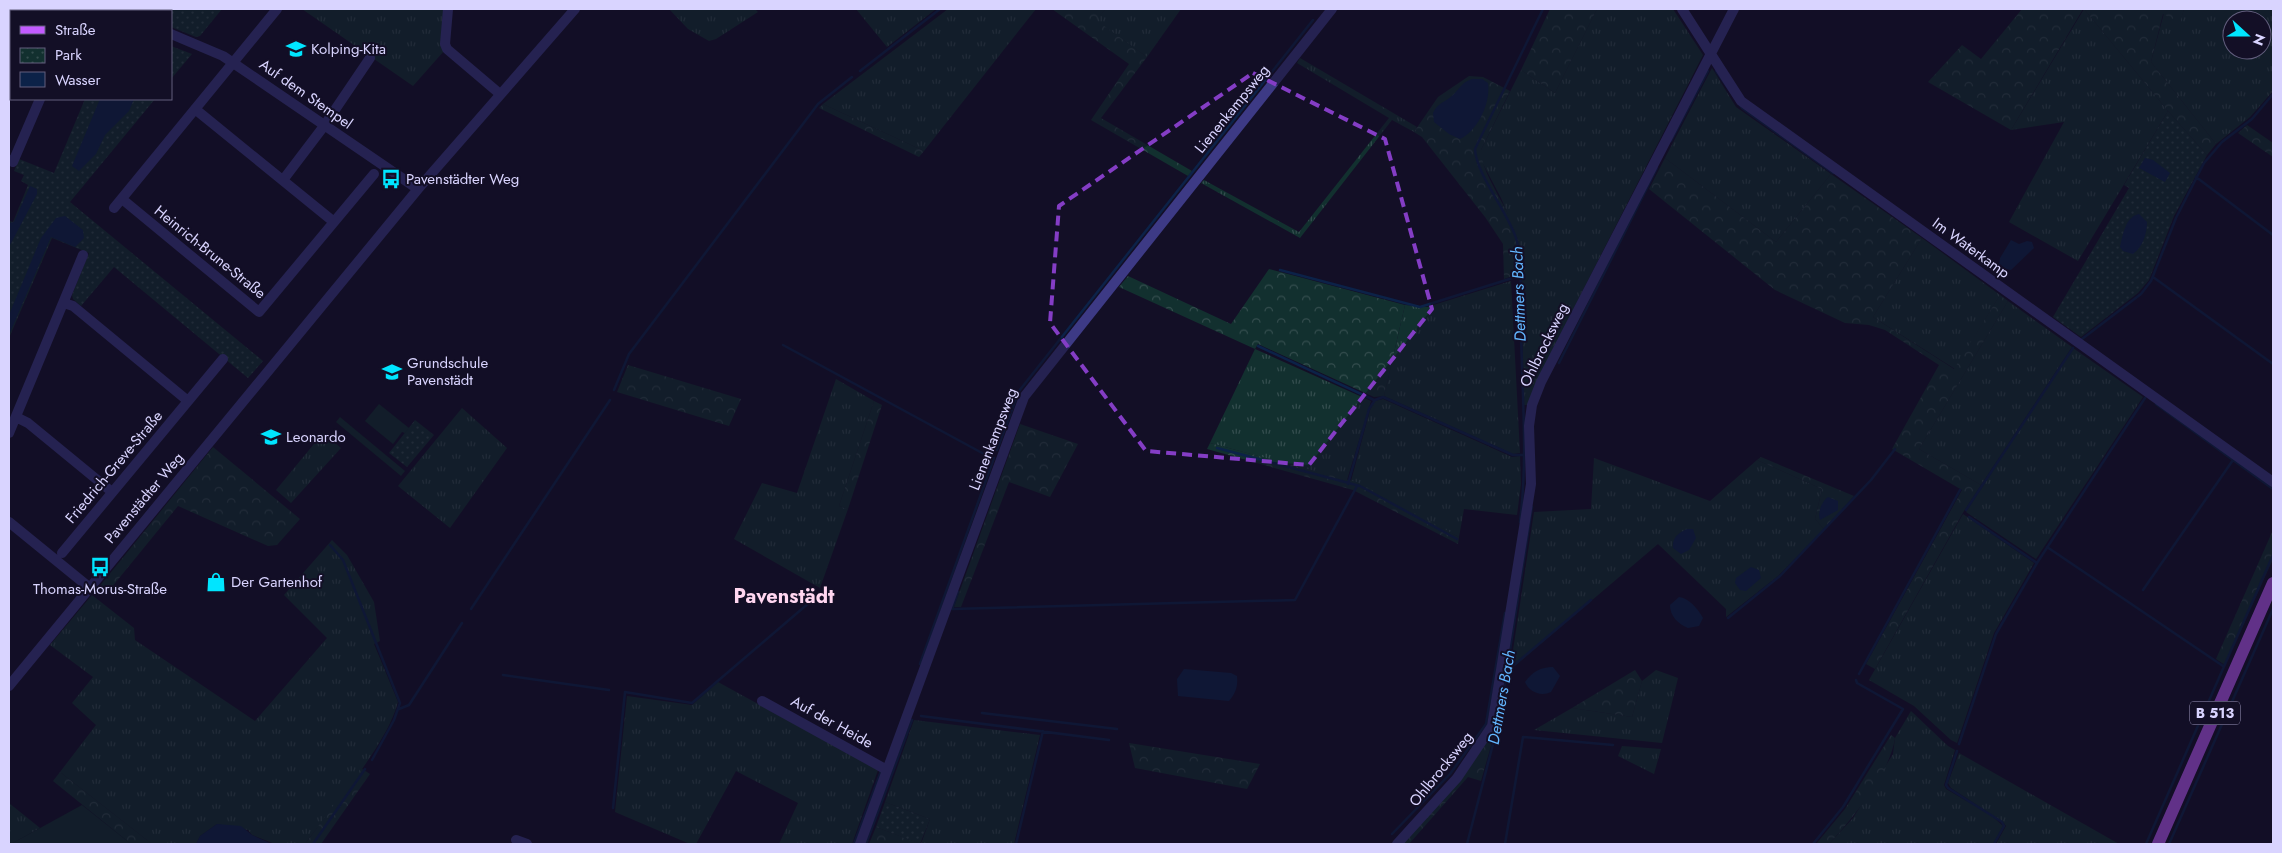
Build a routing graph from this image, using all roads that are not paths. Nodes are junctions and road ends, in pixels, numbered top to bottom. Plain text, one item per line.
1 (277, 9) edge
2 (448, 9) edge
3 (575, 9) edge
4 (1332, 9) edge
5 (1682, 9) edge
6 (1734, 9) edge
7 (172, 34) edge
8 (1710, 54) junction
9 (370, 58) dead end
10 (233, 62) junction
11 (500, 94) junction
12 (40, 100) edge
13 (196, 109) junction
14 (324, 126) junction
15 (11, 161) edge
16 (374, 174) dead end
17 (283, 180) junction
18 (418, 189) junction
19 (122, 199) junction
20 (114, 208) dead end
21 (334, 222) junction
22 (83, 255) dead end
23 (64, 303) junction
24 (223, 359) dead end
25 (188, 401) junction
26 (16, 417) junction
27 (9, 433) edge
28 (2273, 482) edge
29 (112, 492) junction
30 (9, 522) edge
31 (62, 553) dead end
32 (2273, 583) edge
33 (90, 588) junction
34 (9, 686) edge
35 (762, 701) dead end
36 (887, 770) junction
37 (516, 840) dead end
38 (527, 844) edge
39 (860, 844) edge
40 (1397, 844) edge
41 (2158, 844) edge

1 - 10 street
2 - 11 street
3 - 11 street, Pavenstädter Weg
4 - 36 street, Lienenkampsweg
5 - 8 street, Im Waterkamp
6 - 8 street, Ohlbrocksweg
7 - 10 street, Auf dem Stempel
8 - 28 street, Im Waterkamp
8 - 40 street, Ohlbrocksweg
9 - 14 street
10 - 13 street
10 - 14 street, Auf dem Stempel
11 - 18 street, Pavenstädter Weg
12 - 15 street
13 - 17 street
13 - 19 street
14 - 17 street
14 - 18 street, Auf dem Stempel
16 - 21 street, Heinrich-Brune-Straße
17 - 21 street
18 - 33 street, Pavenstädter Weg
19 - 20 street
19 - 21 street, Heinrich-Brune-Straße
22 - 23 street
23 - 25 street
23 - 26 street
24 - 25 street, Friedrich-Greve-Straße
25 - 29 street, Friedrich-Greve-Straße
26 - 27 street
26 - 29 street
29 - 31 street, Friedrich-Greve-Straße
30 - 33 street
32 - 41 main road, B 513
33 - 34 street, Pavenstädter Weg
35 - 36 street, Auf der Heide
36 - 39 street, Lienenkampsweg
37 - 38 street

